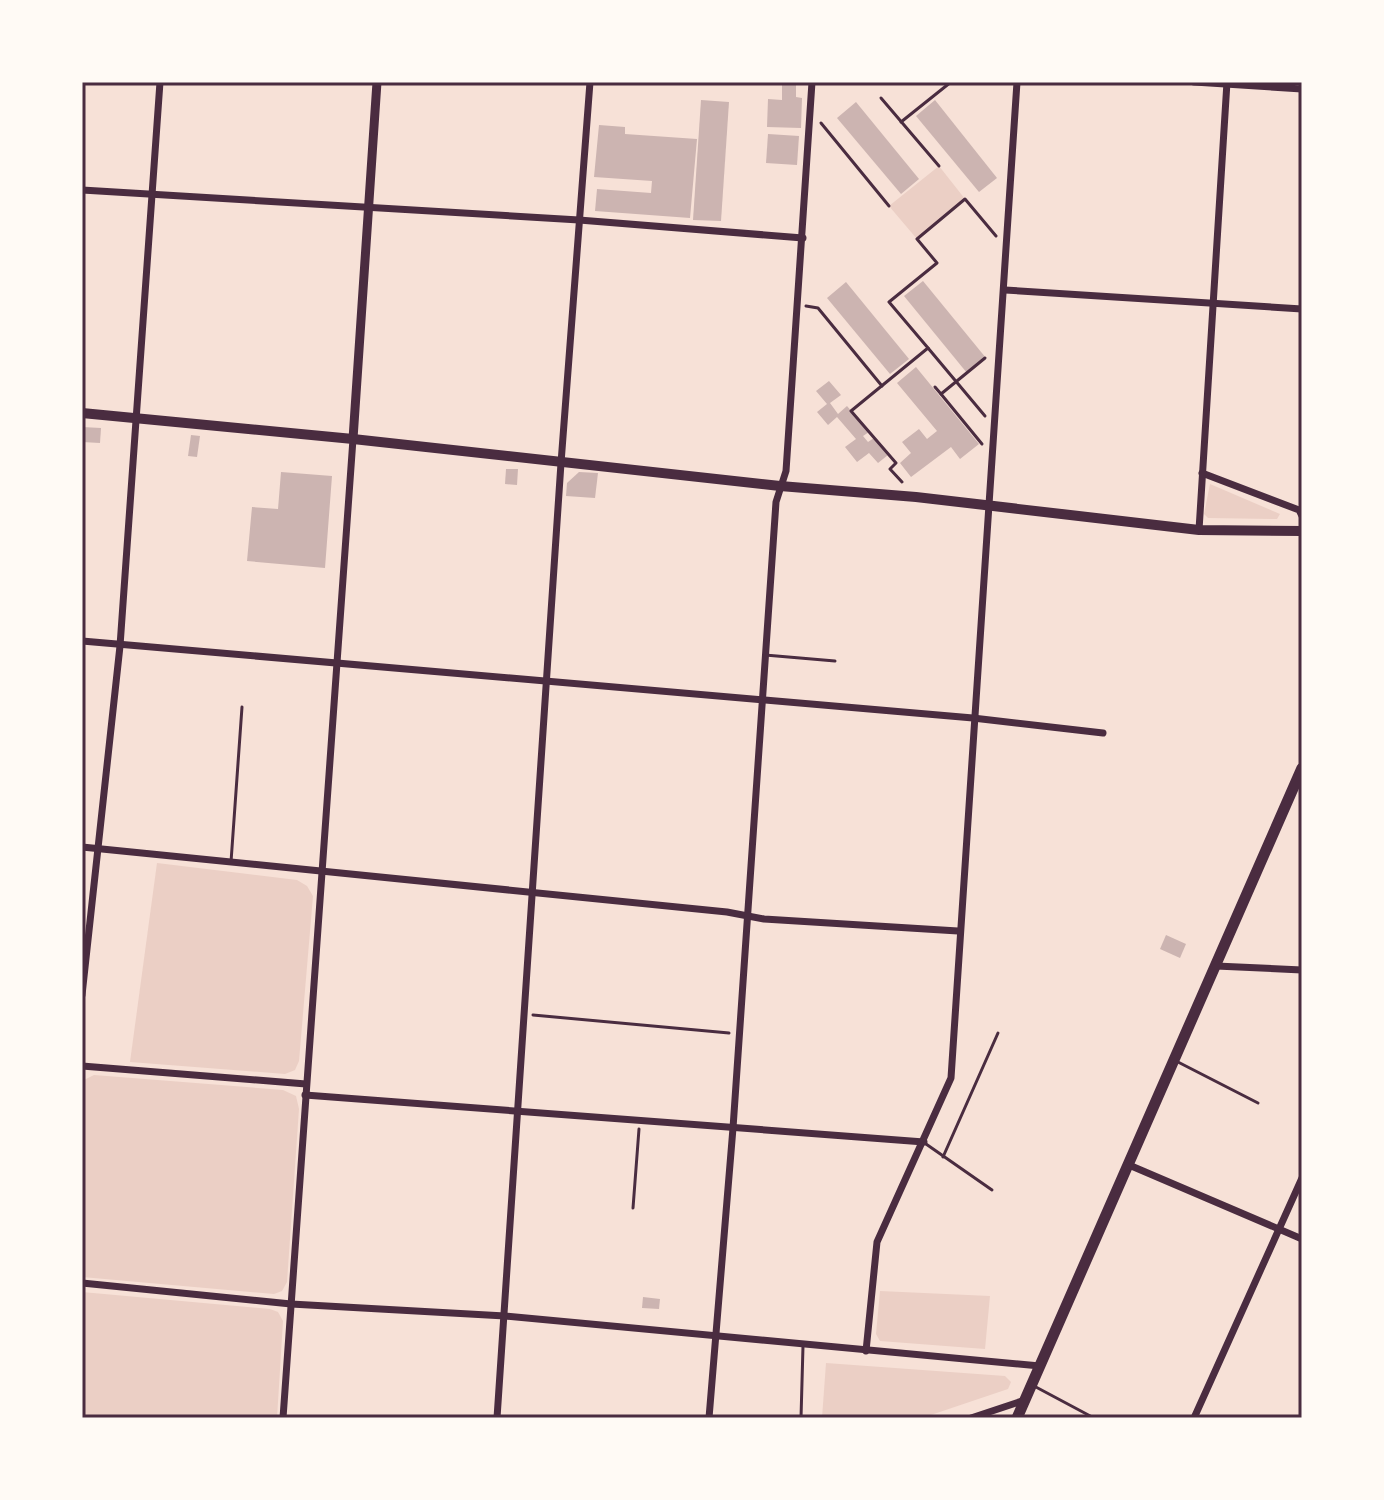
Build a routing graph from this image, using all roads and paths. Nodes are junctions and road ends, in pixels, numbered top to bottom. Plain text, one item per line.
1 (160, 82) edge
2 (377, 82) edge
3 (590, 82) edge
4 (812, 82) edge
5 (951, 82) edge
6 (1017, 82) edge
7 (1194, 82) edge
8 (1227, 83) edge
9 (1302, 89) edge
10 (881, 98) dead end
11 (811, 111) junction
12 (901, 122) junction
13 (939, 166) dead end
14 (82, 190) edge
15 (153, 196) junction
16 (889, 206) dead end
17 (368, 208) junction
18 (579, 220) junction
19 (803, 238) junction
20 (1007, 248) junction
21 (1005, 290) junction
22 (1214, 302) junction
23 (818, 308) dead end
24 (1302, 309) edge
25 (928, 348) junction
26 (985, 358) dead end
27 (956, 382) junction
28 (882, 386) junction
29 (935, 387) dead end
30 (941, 394) junction
31 (82, 413) edge
32 (138, 419) junction
33 (994, 427) junction
34 (353, 439) junction
35 (992, 455) junction
36 (561, 463) junction
37 (1202, 473) junction
38 (780, 486) junction
39 (916, 497) junction
40 (989, 505) junction
41 (1301, 510) edge
42 (1199, 530) junction
43 (1302, 531) edge
44 (82, 641) edge
45 (120, 646) junction
46 (765, 655) junction
47 (835, 661) dead end
48 (336, 664) junction
49 (548, 682) junction
50 (762, 700) junction
51 (242, 707) dead end
52 (973, 718) junction
53 (1103, 733) dead end
54 (1302, 768) edge
55 (82, 847) edge
56 (97, 849) junction
57 (231, 862) junction
58 (320, 871) junction
59 (533, 894) junction
60 (747, 916) junction
61 (958, 931) junction
62 (1216, 966) junction
63 (1302, 970) edge
64 (82, 995) edge
65 (525, 1014) junction
66 (998, 1033) dead end
67 (739, 1034) junction
68 (1174, 1061) junction
69 (82, 1066) edge
70 (306, 1084) junction
71 (305, 1095) junction
72 (1258, 1103) dead end
73 (519, 1112) junction
74 (640, 1121) junction
75 (733, 1128) junction
76 (924, 1142) junction
77 (943, 1157) junction
78 (1129, 1165) junction
79 (1302, 1178) edge
80 (992, 1190) dead end
81 (633, 1208) dead end
82 (1278, 1229) junction
83 (1302, 1239) edge
84 (82, 1283) edge
85 (291, 1304) junction
86 (505, 1316) junction
87 (715, 1337) junction
88 (803, 1345) junction
89 (866, 1351) junction
90 (1040, 1366) junction
91 (1032, 1384) junction
92 (1025, 1400) junction
93 (283, 1418) edge
94 (497, 1418) edge
95 (709, 1418) edge
96 (801, 1418) edge
97 (971, 1418) edge
98 (1017, 1418) edge
99 (1094, 1418) edge
100 (1194, 1418) edge

1 - 15 street
2 - 17 street
3 - 18 street
4 - 11 street
5 - 12 path
6 - 20 street
7 - 8 street
8 - 9 street
8 - 22 street
10 - 12 path
11 - 16 path
11 - 19 street
12 - 13 path
14 - 15 street
15 - 17 street
15 - 32 street
17 - 18 street
17 - 34 street
18 - 19 street
18 - 36 street
19 - 38 street
20 - 21 street
20 - 25 path
21 - 22 street
21 - 33 street
22 - 24 street
22 - 37 street
23 - 28 path
25 - 27 path
25 - 28 path
26 - 27 path
27 - 30 path
27 - 33 path
28 - 39 path
29 - 30 path
30 - 35 path
31 - 32 main road
32 - 34 main road
32 - 45 street
33 - 35 street
34 - 36 main road
34 - 48 street
35 - 40 street
36 - 38 main road
36 - 49 street
37 - 41 street
37 - 42 street
38 - 39 main road
38 - 46 street
39 - 40 main road
40 - 42 main road
40 - 52 street
42 - 43 main road
44 - 45 street
45 - 48 street
45 - 56 street
46 - 47 lane
46 - 50 street
48 - 49 street
48 - 58 street
49 - 50 street
49 - 59 street
50 - 52 street
50 - 60 street
51 - 57 lane
52 - 53 street
52 - 61 street
54 - 62 main road
55 - 56 street
56 - 57 street
56 - 64 street
57 - 58 street
58 - 59 street
58 - 70 street
59 - 60 street
59 - 65 street
60 - 61 street
60 - 67 street
61 - 76 street
62 - 63 street
62 - 68 main road
65 - 67 path
65 - 73 street
66 - 77 lane
67 - 75 street
68 - 72 lane
68 - 78 main road
69 - 70 street
70 - 71 street
71 - 73 street
71 - 85 street
73 - 74 street
73 - 86 street
74 - 75 street
74 - 81 path
75 - 76 street
75 - 87 street
76 - 77 lane
76 - 89 street
77 - 80 lane
78 - 82 street
78 - 90 main road
79 - 82 street
82 - 83 street
82 - 100 street
84 - 85 street
85 - 86 street
85 - 93 street
86 - 87 street
86 - 94 street
87 - 88 street
87 - 95 street
88 - 89 street
88 - 96 lane
89 - 90 street
90 - 91 main road
91 - 92 main road
91 - 99 lane
92 - 97 street
92 - 98 main road

